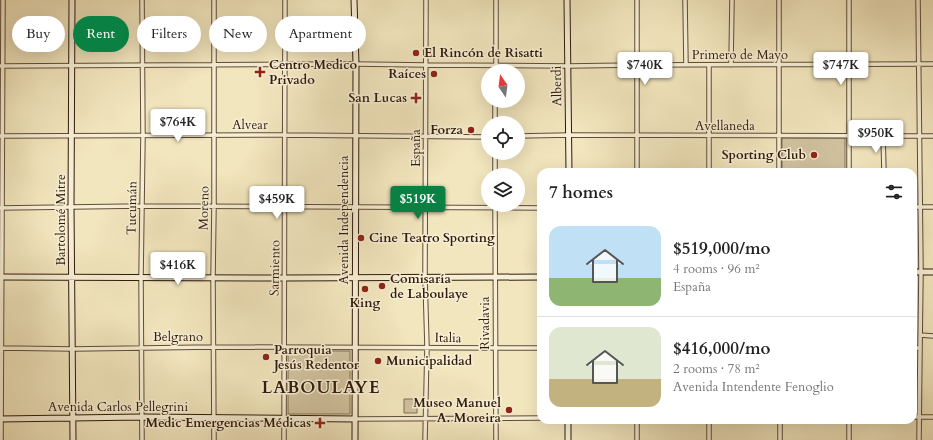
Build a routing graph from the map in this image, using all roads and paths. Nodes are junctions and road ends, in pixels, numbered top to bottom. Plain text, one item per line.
1 (3, 0) edge
2 (72, 0) edge
3 (142, 0) edge
4 (214, 0) edge
5 (285, 0) edge
6 (354, 0) edge
7 (426, 0) edge
8 (496, 0) edge
9 (567, 0) edge
10 (637, 0) edge
11 (684, 0) edge
12 (732, 0) edge
13 (779, 0) edge
14 (849, 0) edge
15 (918, 0) edge
16 (214, 16) edge
17 (214, 52) edge
18 (285, 64) junction
19 (356, 64) junction
20 (496, 64) edge
21 (779, 64) junction
22 (849, 64) junction
23 (919, 64) junction
24 (933, 64) edge
25 (72, 65) junction
26 (143, 65) junction
27 (214, 65) junction
28 (426, 65) junction
29 (481, 65) edge
30 (525, 65) edge
31 (637, 65) junction
32 (686, 65) junction
33 (709, 65) junction
34 (732, 65) junction
35 (1, 66) edge
36 (568, 66) junction
37 (214, 135) junction
38 (285, 135) junction
39 (569, 135) junction
40 (637, 135) junction
41 (1, 136) edge
42 (72, 136) junction
43 (143, 136) junction
44 (355, 136) junction
45 (426, 136) junction
46 (525, 136) edge
47 (709, 136) junction
48 (779, 136) junction
49 (848, 136) junction
50 (883, 136) junction
51 (920, 136) junction
52 (933, 136) edge
53 (481, 137) edge
54 (568, 168) edge
55 (637, 168) edge
56 (709, 168) edge
57 (779, 168) edge
58 (849, 168) edge
59 (884, 168) edge
60 (142, 206) junction
61 (214, 206) junction
62 (481, 206) edge
63 (71, 207) junction
64 (286, 207) junction
65 (355, 207) junction
66 (426, 207) junction
67 (525, 207) edge
68 (920, 207) junction
69 (933, 207) edge
70 (1, 208) edge
71 (537, 208) edge
72 (495, 212) edge
73 (917, 272) edge
74 (921, 272) junction
75 (933, 272) edge
76 (495, 276) junction
77 (1, 277) edge
78 (356, 277) junction
79 (425, 277) junction
80 (537, 277) edge
81 (72, 278) junction
82 (141, 278) junction
83 (213, 278) junction
84 (284, 278) junction
85 (920, 335) junction
86 (933, 336) edge
87 (142, 347) junction
88 (214, 347) junction
89 (284, 347) junction
90 (355, 347) junction
91 (427, 347) junction
92 (1, 348) edge
93 (495, 348) junction
94 (537, 348) edge
95 (920, 348) joint
96 (73, 349) junction
97 (142, 417) junction
98 (919, 417) junction
99 (933, 417) edge
100 (73, 418) junction
101 (214, 418) junction
102 (425, 418) junction
103 (496, 418) junction
104 (537, 418) edge
105 (1, 419) edge
106 (284, 419) junction
107 (355, 419) junction
108 (568, 424) edge
109 (637, 424) edge
110 (709, 424) edge
111 (780, 424) edge
112 (849, 424) edge
113 (2, 440) edge
114 (73, 440) edge
115 (142, 440) edge
116 (214, 440) edge
117 (284, 440) edge
118 (355, 440) edge
119 (425, 440) edge
120 (496, 440) edge
121 (568, 440) edge
122 (637, 440) edge
123 (709, 440) edge
124 (780, 440) edge
125 (849, 440) edge
126 (919, 440) edge

1 - 35 street
2 - 25 main road, Bartolomé Mitre
3 - 26 street, Tucumán
4 - 16 street, Moreno
5 - 18 street, Sarmiento
6 - 19 main road, Avenida Independencia
7 - 28 street, España
8 - 20 street
9 - 36 main road, Alberdi
10 - 31 street
11 - 32 street
12 - 34 street
13 - 21 street
14 - 22 street
15 - 23 street
17 - 27 street, Moreno
18 - 19 street, Primero de Mayo
18 - 27 street, Primero de Mayo
18 - 38 street, Sarmiento
19 - 28 street, Primero de Mayo
19 - 44 main road, Avenida Independencia
21 - 22 street, Primero de Mayo
21 - 34 street, Primero de Mayo
21 - 48 street
22 - 23 street, Primero de Mayo
22 - 49 street
23 - 24 street, Primero de Mayo
23 - 51 street
25 - 26 street, Primero de Mayo
25 - 35 street, Primero de Mayo
25 - 42 main road, Bartolomé Mitre
26 - 27 street, Primero de Mayo
26 - 43 street, Tucumán
27 - 37 street, Moreno
28 - 29 street, Primero de Mayo
28 - 45 street, España
30 - 36 street, Primero de Mayo
31 - 32 street, Primero de Mayo
31 - 36 street, Primero de Mayo
31 - 40 street
32 - 33 street, Primero de Mayo
33 - 34 street, Primero de Mayo
33 - 47 street
35 - 41 street
36 - 39 main road, Alberdi
37 - 38 street, Alvear
37 - 43 street, Alvear
37 - 61 street, Moreno
38 - 44 street, Alvear
38 - 64 street, Sarmiento
39 - 40 street, Avellaneda
39 - 46 street, Avellaneda
39 - 54 main road, Alberdi
40 - 47 street, Avellaneda
40 - 55 street
41 - 42 street, Alvear
41 - 70 street
42 - 43 street, Alvear
42 - 63 main road, Bartolomé Mitre
43 - 60 street, Tucumán
44 - 45 street
44 - 65 main road, Avenida Independencia
45 - 53 street
45 - 66 street, España
47 - 48 street, Avellaneda
47 - 56 street
48 - 49 street, Avellaneda
48 - 57 street
49 - 50 street, Avellaneda
49 - 58 street
50 - 51 street, Avellaneda
50 - 59 street
51 - 52 street, Avellaneda
51 - 68 street
60 - 61 street
60 - 63 street
60 - 82 street, Tucumán
61 - 64 street
61 - 83 street, Moreno
62 - 66 street
63 - 70 street
63 - 81 main road, Bartolomé Mitre
64 - 65 street
64 - 84 street, Sarmiento
65 - 66 street
65 - 78 main road, Avenida Independencia
66 - 79 street, España
67 - 71 street
68 - 69 street
68 - 74 street
70 - 77 street
72 - 76 street, Rivadavia
73 - 74 main road
74 - 75 main road
74 - 85 street
76 - 79 main road
76 - 80 main road
76 - 93 street, Rivadavia
77 - 81 main road
77 - 92 street
78 - 79 main road
78 - 84 main road
78 - 90 main road, Avenida Independencia
79 - 91 street, España
81 - 82 main road
81 - 96 main road, Bartolomé Mitre
82 - 83 main road
82 - 87 street, Tucumán
83 - 84 main road
83 - 88 street, Moreno
84 - 89 street, Sarmiento
85 - 86 street
85 - 95 street
87 - 88 street, Belgrano
87 - 96 street, Belgrano
87 - 97 street, Tucumán
88 - 89 street, Belgrano
88 - 101 street, Moreno
89 - 90 street, Belgrano
89 - 106 street, Sarmiento
90 - 91 street, Italia
90 - 107 main road, Avenida Independencia
91 - 93 street, Italia
91 - 102 street, España
92 - 96 street, Belgrano
92 - 105 street
93 - 94 street, Italia
93 - 103 street, Rivadavia
95 - 98 street
96 - 100 main road, Bartolomé Mitre
97 - 100 main road, Avenida Carlos Pellegrini
97 - 101 main road, Avenida Carlos Pellegrini
97 - 115 street, Tucumán
98 - 99 street
98 - 126 street
100 - 105 main road, Avenida Carlos Pellegrini
100 - 114 main road, Bartolomé Mitre
101 - 106 main road, Avenida Carlos Pellegrini
101 - 116 street, Moreno
102 - 103 street
102 - 107 street
102 - 119 street, España
103 - 104 street
103 - 120 street, Rivadavia
105 - 113 street
106 - 107 main road, Avenida Carlos Pellegrini
106 - 117 street, Sarmiento
107 - 118 main road, Avenida Independencia
108 - 121 main road
109 - 122 street
110 - 123 street
111 - 124 street
112 - 125 street

